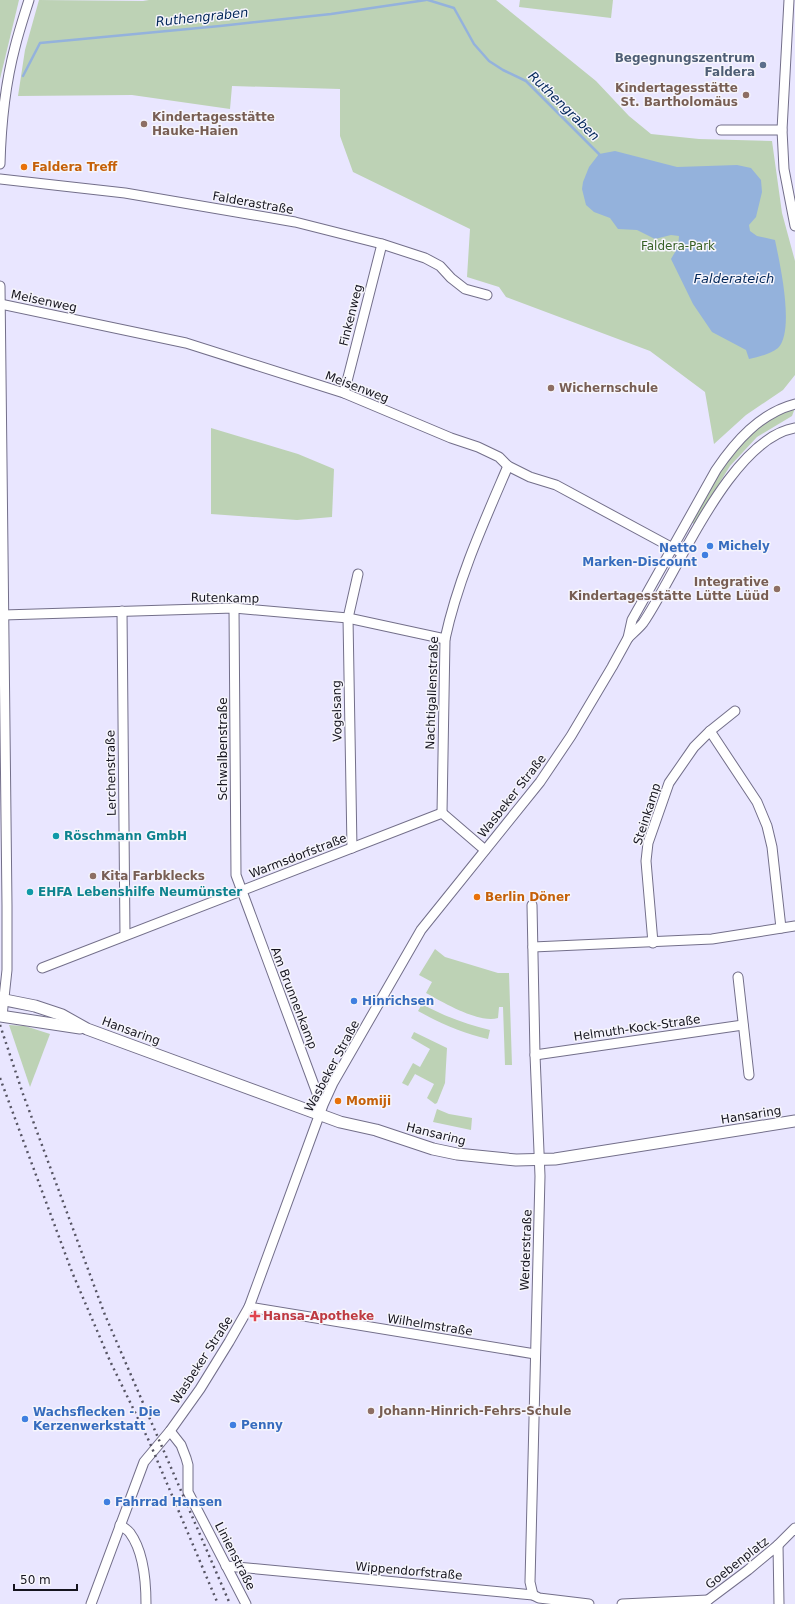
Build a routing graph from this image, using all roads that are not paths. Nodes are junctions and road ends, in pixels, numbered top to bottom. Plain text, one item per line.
1 (29, 0) edge
2 (789, 0) edge
3 (721, 130) dead end
4 (782, 130) junction
5 (0, 164) edge
6 (0, 179) edge
7 (795, 226) edge
8 (382, 244) junction
9 (0, 286) edge
10 (487, 295) dead end
11 (0, 304) edge
12 (344, 393) junction
13 (795, 404) edge
14 (795, 428) edge
15 (508, 466) junction
16 (673, 548) junction
17 (682, 553) junction
18 (358, 574) dead end
19 (234, 608) junction
20 (122, 611) junction
21 (2, 616) junction
22 (348, 618) junction
23 (628, 638) junction
24 (444, 639) junction
25 (735, 711) dead end
26 (710, 731) junction
27 (442, 813) junction
28 (352, 848) junction
29 (485, 850) junction
30 (241, 890) junction
31 (532, 905) dead end
32 (795, 926) edge
33 (781, 928) junction
34 (125, 935) junction
35 (654, 943) junction
36 (532, 947) junction
37 (42, 968) dead end
38 (738, 977) dead end
39 (2, 1000) edge
40 (1, 1016) edge
41 (743, 1025) junction
42 (87, 1029) junction
43 (535, 1054) junction
44 (749, 1075) dead end
45 (319, 1114) junction
46 (795, 1121) edge
47 (540, 1160) junction
48 (249, 1307) junction
49 (535, 1354) junction
50 (170, 1431) junction
51 (120, 1525) junction
52 (795, 1528) edge
53 (778, 1545) junction
54 (226, 1566) junction
55 (533, 1595) junction
56 (711, 1602) edge
57 (91, 1604) edge
58 (146, 1604) edge
59 (246, 1604) edge
60 (589, 1604) edge
61 (622, 1604) edge
62 (779, 1604) edge

1 - 5 street
2 - 4 street
3 - 4 street
4 - 7 street
6 - 8 street, Falderastraße
8 - 10 street, Falderastraße
8 - 12 street, Finkenweg
9 - 11 street
11 - 12 street, Meisenweg
11 - 21 street
12 - 15 street, Meisenweg
13 - 16 street, Wasbeker Straße
14 - 17 street, Wasbeker Straße
15 - 16 street, Meisenweg
15 - 24 street, Nachtigallenstraße
16 - 17 street, Meisenweg
16 - 23 street, Wasbeker Straße
17 - 23 street, Wasbeker Straße
18 - 22 street, Vogelsang
19 - 20 street, Rutenkamp
19 - 22 street, Rutenkamp
19 - 30 street, Schwalbenstraße
20 - 21 street, Rutenkamp
20 - 34 street, Lerchenstraße
21 - 39 street
22 - 24 street, Rutenkamp
22 - 28 street, Vogelsang
23 - 29 street, Wasbeker Straße
24 - 27 street, Nachtigallenstraße
25 - 26 street, Steinkamp
26 - 33 street
26 - 35 street, Steinkamp
27 - 28 street, Warmsdorfstraße
27 - 29 street
28 - 30 street, Warmsdorfstraße
29 - 45 street, Wasbeker Straße
30 - 34 street, Warmsdorfstraße
30 - 45 street, Am Brunnenkamp
31 - 36 street, Werderstraße
32 - 33 street
33 - 35 street
34 - 37 street, Warmsdorfstraße
35 - 36 street
36 - 43 street, Werderstraße
38 - 41 street
39 - 40 street
39 - 42 main road, Hansaring
40 - 42 main road, Hansaring
41 - 43 street, Helmuth-Kock-Straße
41 - 44 street
42 - 45 main road, Hansaring
43 - 47 street, Werderstraße
45 - 47 main road, Hansaring
45 - 48 street, Wasbeker Straße
46 - 47 main road, Hansaring
47 - 49 street, Werderstraße
48 - 49 street, Wilhelmstraße
48 - 50 street, Wasbeker Straße
49 - 55 street, Werderstraße
50 - 51 street, Wasbeker Straße
50 - 54 street, Linienstraße
51 - 57 street, Wasbeker Straße
51 - 58 street
52 - 53 street
53 - 56 street, Goebenplatz
53 - 62 street, Goebenplatz
54 - 55 street, Wippendorfstraße
54 - 59 street, Linienstraße
55 - 60 street, Wippendorfstraße
56 - 61 street

